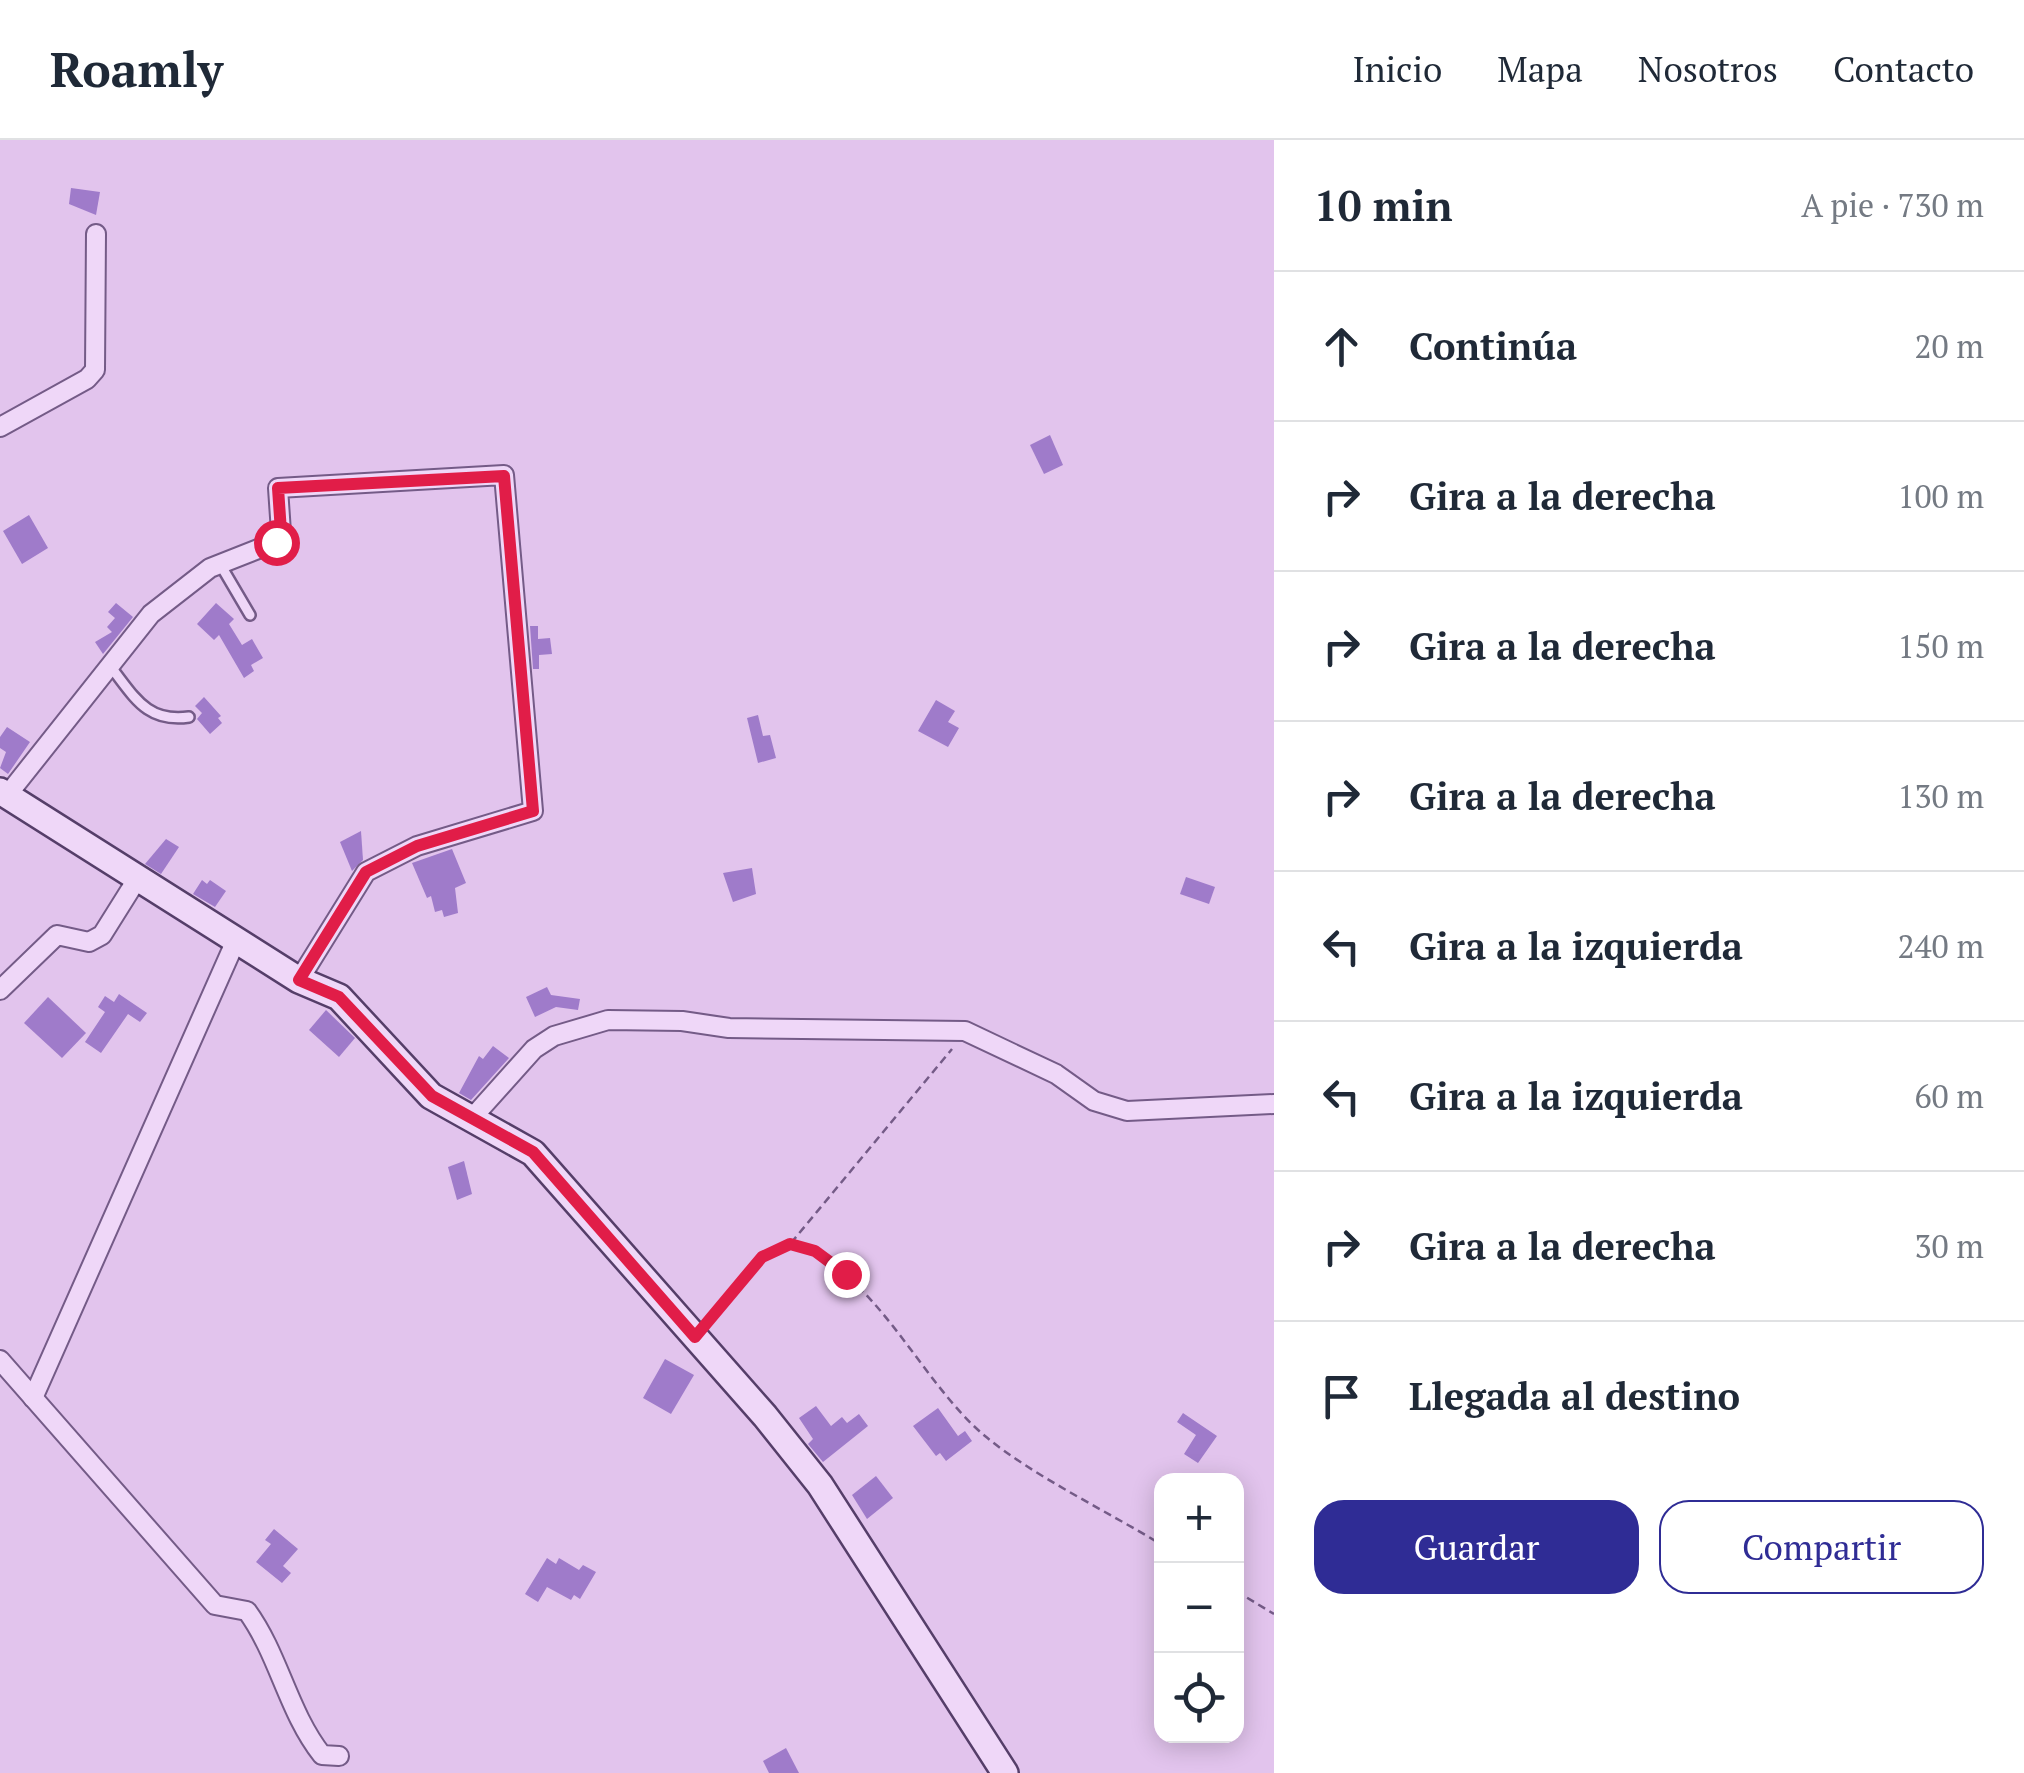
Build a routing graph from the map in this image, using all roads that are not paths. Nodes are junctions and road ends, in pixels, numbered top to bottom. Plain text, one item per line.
1 (96, 234) dead end
2 (0, 427) edge
3 (220, 564) junction
4 (250, 615) dead end
5 (109, 665) junction
6 (189, 716) dead end
7 (4, 792) edge
8 (139, 876) junction
9 (237, 938) junction
10 (299, 980) junction
11 (0, 990) edge
12 (1274, 1104) edge
13 (473, 1117) junction
14 (0, 1360) edge
15 (33, 1398) junction
16 (340, 1756) dead end
17 (1005, 1773) edge

1 - 2 street
3 - 4 lane
3 - 5 street
3 - 10 street
5 - 6 lane
5 - 7 street
7 - 8 street
8 - 9 street
8 - 11 street
9 - 10 street
9 - 15 street
10 - 13 street
12 - 13 street
13 - 17 street
14 - 15 street
15 - 16 street

